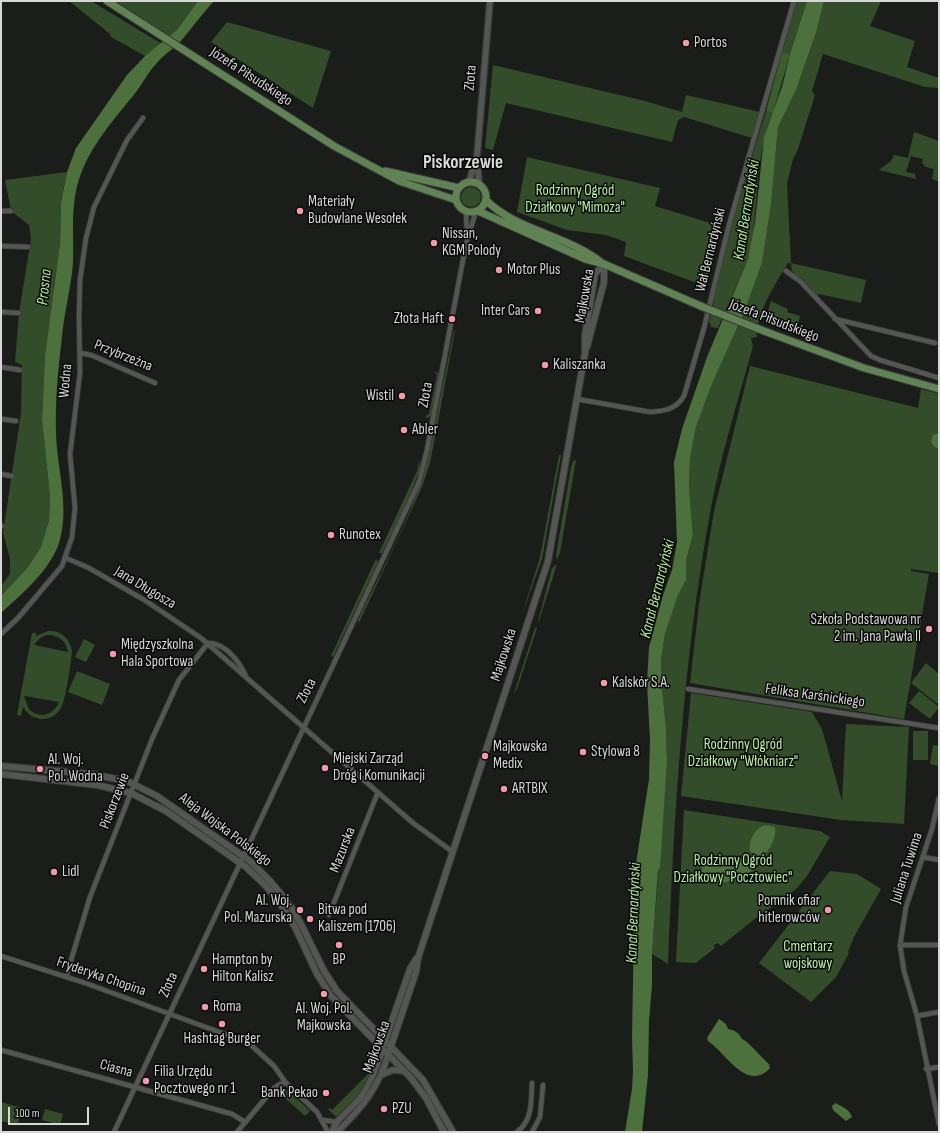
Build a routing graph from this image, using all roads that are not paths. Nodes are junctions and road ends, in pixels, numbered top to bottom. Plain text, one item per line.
1 (107, 1) edge
2 (490, 1) edge
3 (794, 1) edge
4 (143, 118) dead end
5 (477, 156) junction
6 (383, 171) junction
7 (469, 182) junction
8 (479, 184) junction
9 (459, 188) junction
10 (456, 200) junction
11 (486, 200) junction
12 (11, 210) dead end
13 (466, 211) junction
14 (477, 211) junction
15 (1, 212) edge
16 (466, 244) junction
17 (1, 246) edge
18 (28, 247) dead end
19 (604, 264) junction
20 (786, 271) dead end
21 (1, 312) edge
22 (19, 313) dead end
23 (835, 319) junction
24 (936, 343) dead end
25 (80, 353) junction
26 (585, 353) junction
27 (1, 367) edge
28 (20, 370) dead end
29 (939, 378) edge
30 (155, 383) dead end
31 (939, 389) edge
32 (577, 399) junction
33 (1, 419) edge
34 (16, 421) dead end
35 (1, 474) edge
36 (12, 476) dead end
37 (66, 558) junction
38 (1, 634) edge
39 (208, 643) junction
40 (688, 689) dead end
41 (303, 727) junction
42 (939, 728) edge
43 (1, 766) edge
44 (1, 774) edge
45 (134, 784) junction
46 (378, 792) junction
47 (131, 793) junction
48 (939, 798) edge
49 (453, 852) junction
50 (242, 856) junction
51 (923, 857) junction
52 (939, 860) edge
53 (239, 862) junction
54 (329, 915) dead end
55 (900, 945) junction
56 (939, 945) edge
57 (3, 958) edge
58 (418, 958) junction
59 (66, 977) junction
60 (939, 1012) edge
61 (169, 1013) junction
62 (917, 1016) junction
63 (385, 1041) junction
64 (391, 1047) junction
65 (383, 1049) junction
66 (1, 1050) edge
67 (388, 1055) junction
68 (939, 1067) edge
69 (926, 1069) junction
70 (405, 1071) junction
71 (381, 1076) junction
72 (286, 1083) junction
73 (532, 1083) dead end
74 (542, 1085) dead end
75 (135, 1086) junction
76 (530, 1115) junction
77 (540, 1117) junction
78 (322, 1120) junction
79 (245, 1122) junction
80 (336, 1122) junction
81 (939, 1123) edge
82 (114, 1132) edge
83 (237, 1132) edge
84 (328, 1132) edge
85 (332, 1132) edge
86 (337, 1132) edge
87 (444, 1132) edge
88 (453, 1132) edge
89 (517, 1132) edge
90 (532, 1132) edge

1 - 6 main road, Józefa Piłsudskiego
2 - 5 street, Złota
3 - 32 street, Wał Bernardyński
4 - 25 street, Wodna
5 - 7 street, Złota
5 - 8 street, Złota
6 - 9 main road, Józefa Piłsudskiego
6 - 10 main road, Józefa Piłsudskiego
7 - 8 main road
7 - 9 main road
8 - 11 main road
9 - 10 main road
10 - 13 main road
11 - 14 main road
11 - 19 main road, Józefa Piłsudskiego
12 - 15 street
13 - 14 main road
13 - 16 street, Złota
14 - 16 street, Złota
14 - 19 main road, Józefa Piłsudskiego
16 - 41 street, Złota
17 - 18 street
19 - 26 main road, Majkowska
19 - 26 main road, Majkowska
19 - 31 main road, Józefa Piłsudskiego, bridge
20 - 23 street
21 - 22 street
23 - 24 street
23 - 29 street
25 - 30 street, Przybrzeżna
25 - 37 street, Wodna
26 - 32 main road, Majkowska
27 - 28 street
32 - 49 main road, Majkowska
33 - 34 street
35 - 36 street
37 - 38 street, Wodna
37 - 39 street, Jana Długosza
39 - 41 street, Jana Długosza
39 - 45 street, Piskorzewie
40 - 42 street, Feliksa Karśnickiego
41 - 46 street, Jana Długosza
41 - 50 street, Złota
43 - 45 main road, Aleja Wojska Polskiego
44 - 47 main road, Aleja Wojska Polskiego
45 - 47 street, Piskorzewie
45 - 50 main road, Aleja Wojska Polskiego
46 - 49 street, Jana Długosza
46 - 54 street, Mazurska
47 - 53 main road, Aleja Wojska Polskiego
47 - 59 street, Piskorzewie
48 - 51 street, Juliana Tuwima
49 - 58 main road, Majkowska
50 - 53 street, Złota
50 - 63 main road, Aleja Wojska Polskiego
51 - 52 street
51 - 55 street, Juliana Tuwima
53 - 61 street, Złota
53 - 65 main road, Aleja Wojska Polskiego
55 - 56 street
55 - 62 street, Juliana Tuwima
57 - 59 street, Fryderyka Chopina
58 - 63 main road, Majkowska
58 - 64 main road, Majkowska
59 - 61 street, Fryderyka Chopina
60 - 62 street
61 - 72 street, Fryderyka Chopina
61 - 75 street, Złota
62 - 69 street, Juliana Tuwima
63 - 64 main road, Aleja Wojska Polskiego
63 - 65 main road, Majkowska
64 - 67 main road, Majkowska
64 - 88 main road, Aleja Wojska Polskiego
65 - 67 main road, Aleja Wojska Polskiego
65 - 80 street, Majkowska
66 - 75 street, Ciasna
67 - 70 main road, Aleja Wojska Polskiego
67 - 71 street, Majkowska
68 - 69 street
69 - 81 street, Juliana Tuwima
70 - 71 street
70 - 87 main road, Aleja Wojska Polskiego
71 - 86 street, Majkowska
72 - 78 street, Fryderyka Chopina
72 - 79 street
73 - 76 street
74 - 77 street
75 - 79 street, Ciasna
75 - 82 street, Złota
76 - 77 street
76 - 89 street
77 - 90 street
78 - 80 street
78 - 84 street, Fryderyka Chopina
79 - 83 street
80 - 85 street, Majkowska

